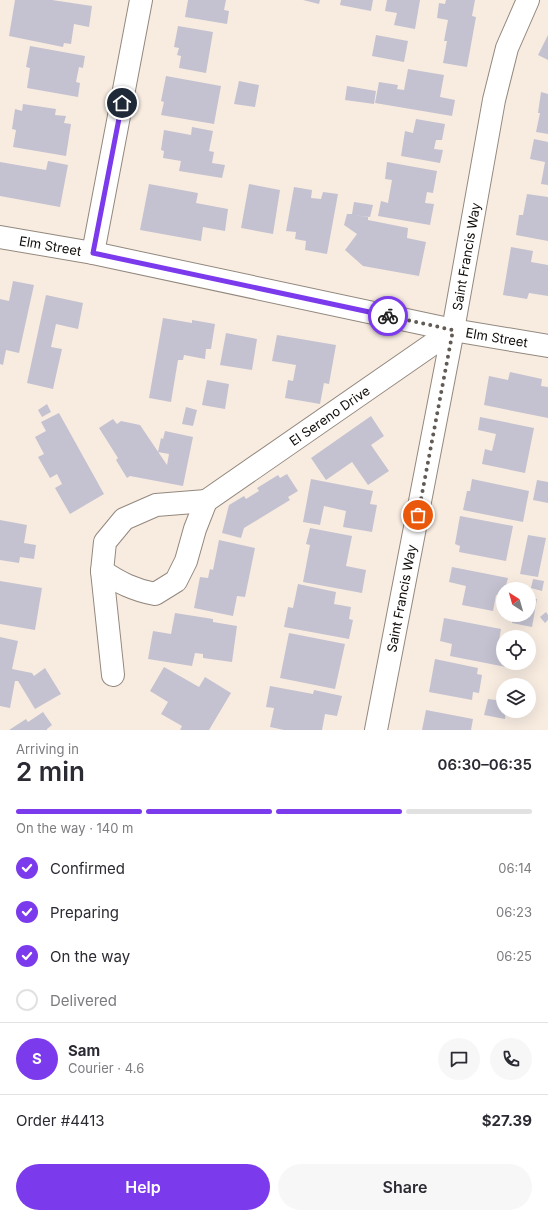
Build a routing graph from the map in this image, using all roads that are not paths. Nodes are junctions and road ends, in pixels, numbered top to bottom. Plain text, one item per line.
1 (141, 0) edge
2 (528, 0) edge
3 (0, 237) edge
4 (93, 253) junction
5 (453, 330) junction
6 (548, 346) edge
7 (206, 501) junction
8 (102, 571) junction
9 (113, 675) dead end
10 (376, 730) edge

1 - 4 street
2 - 5 street, Saint Francis Way
3 - 4 street, Elm Street
4 - 5 street, Elm Street
5 - 6 street, Elm Street
5 - 7 street, El Sereno Drive
5 - 10 street, Saint Francis Way
7 - 8 street
7 - 8 street
8 - 9 street

